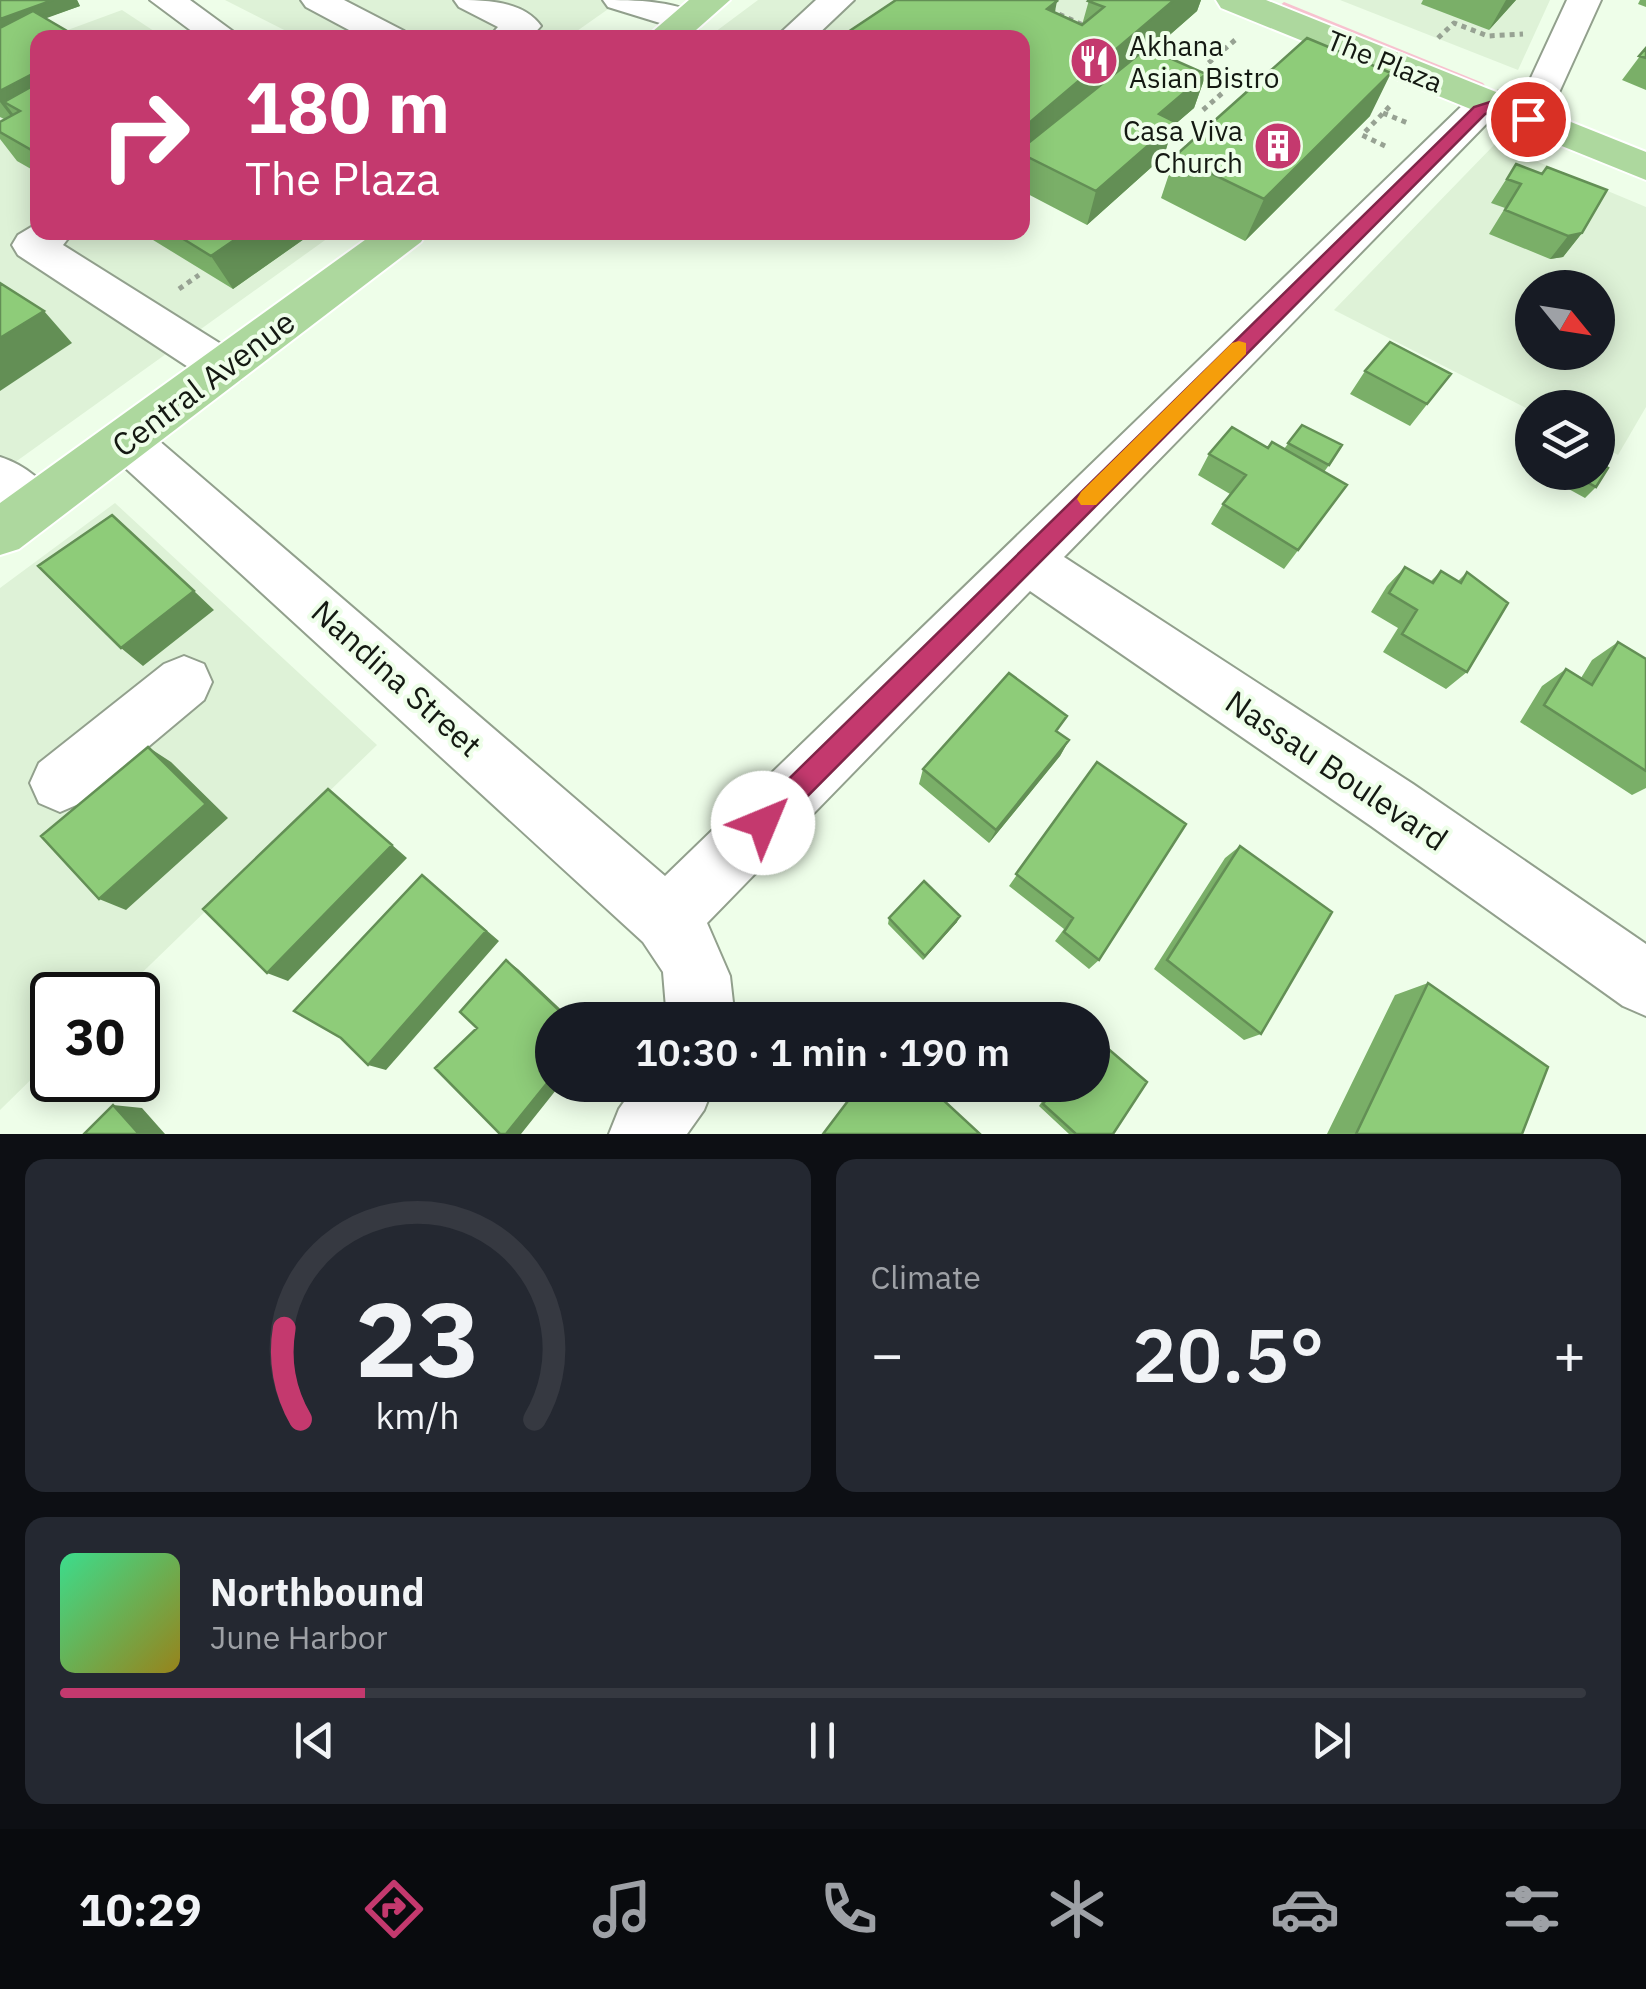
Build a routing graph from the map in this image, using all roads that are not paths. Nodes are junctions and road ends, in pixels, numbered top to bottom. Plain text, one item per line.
1 (168, 0) edge
2 (318, 0) edge
3 (470, 0) edge
4 (620, 0) edge
5 (837, 0) edge
6 (1286, 0) edge
7 (1584, 0) edge
8 (1238, 18) edge
9 (687, 19) edge
10 (219, 22) edge
11 (376, 30) edge
12 (518, 30) edge
13 (801, 30) edge
14 (1511, 100) junction
15 (1646, 142) edge
16 (1646, 167) edge
17 (41, 240) edge
18 (395, 240) edge
19 (224, 368) junction
20 (126, 440) junction
21 (12, 506) edge
22 (1026, 560) junction
23 (184, 682) dead end
24 (60, 783) dead end
25 (666, 919) junction
26 (1646, 983) edge
27 (701, 1002) edge
28 (667, 1102) edge
29 (644, 1134) edge

1 - 10 street
2 - 11 street
3 - 12 street
4 - 9 street
5 - 13 street
6 - 14 main road, The Plaza
7 - 14 street
8 - 14 main road, The Plaza
14 - 15 main road, The Plaza
14 - 16 main road, The Plaza
14 - 22 street
17 - 19 street
18 - 19 main road, Central Avenue
19 - 20 main road, Central Avenue
20 - 21 main road, Central Avenue
20 - 25 street, Nandina Street
22 - 25 street
22 - 26 street, Nassau Boulevard
23 - 24 street
25 - 27 street, Nandina Street
28 - 29 street

